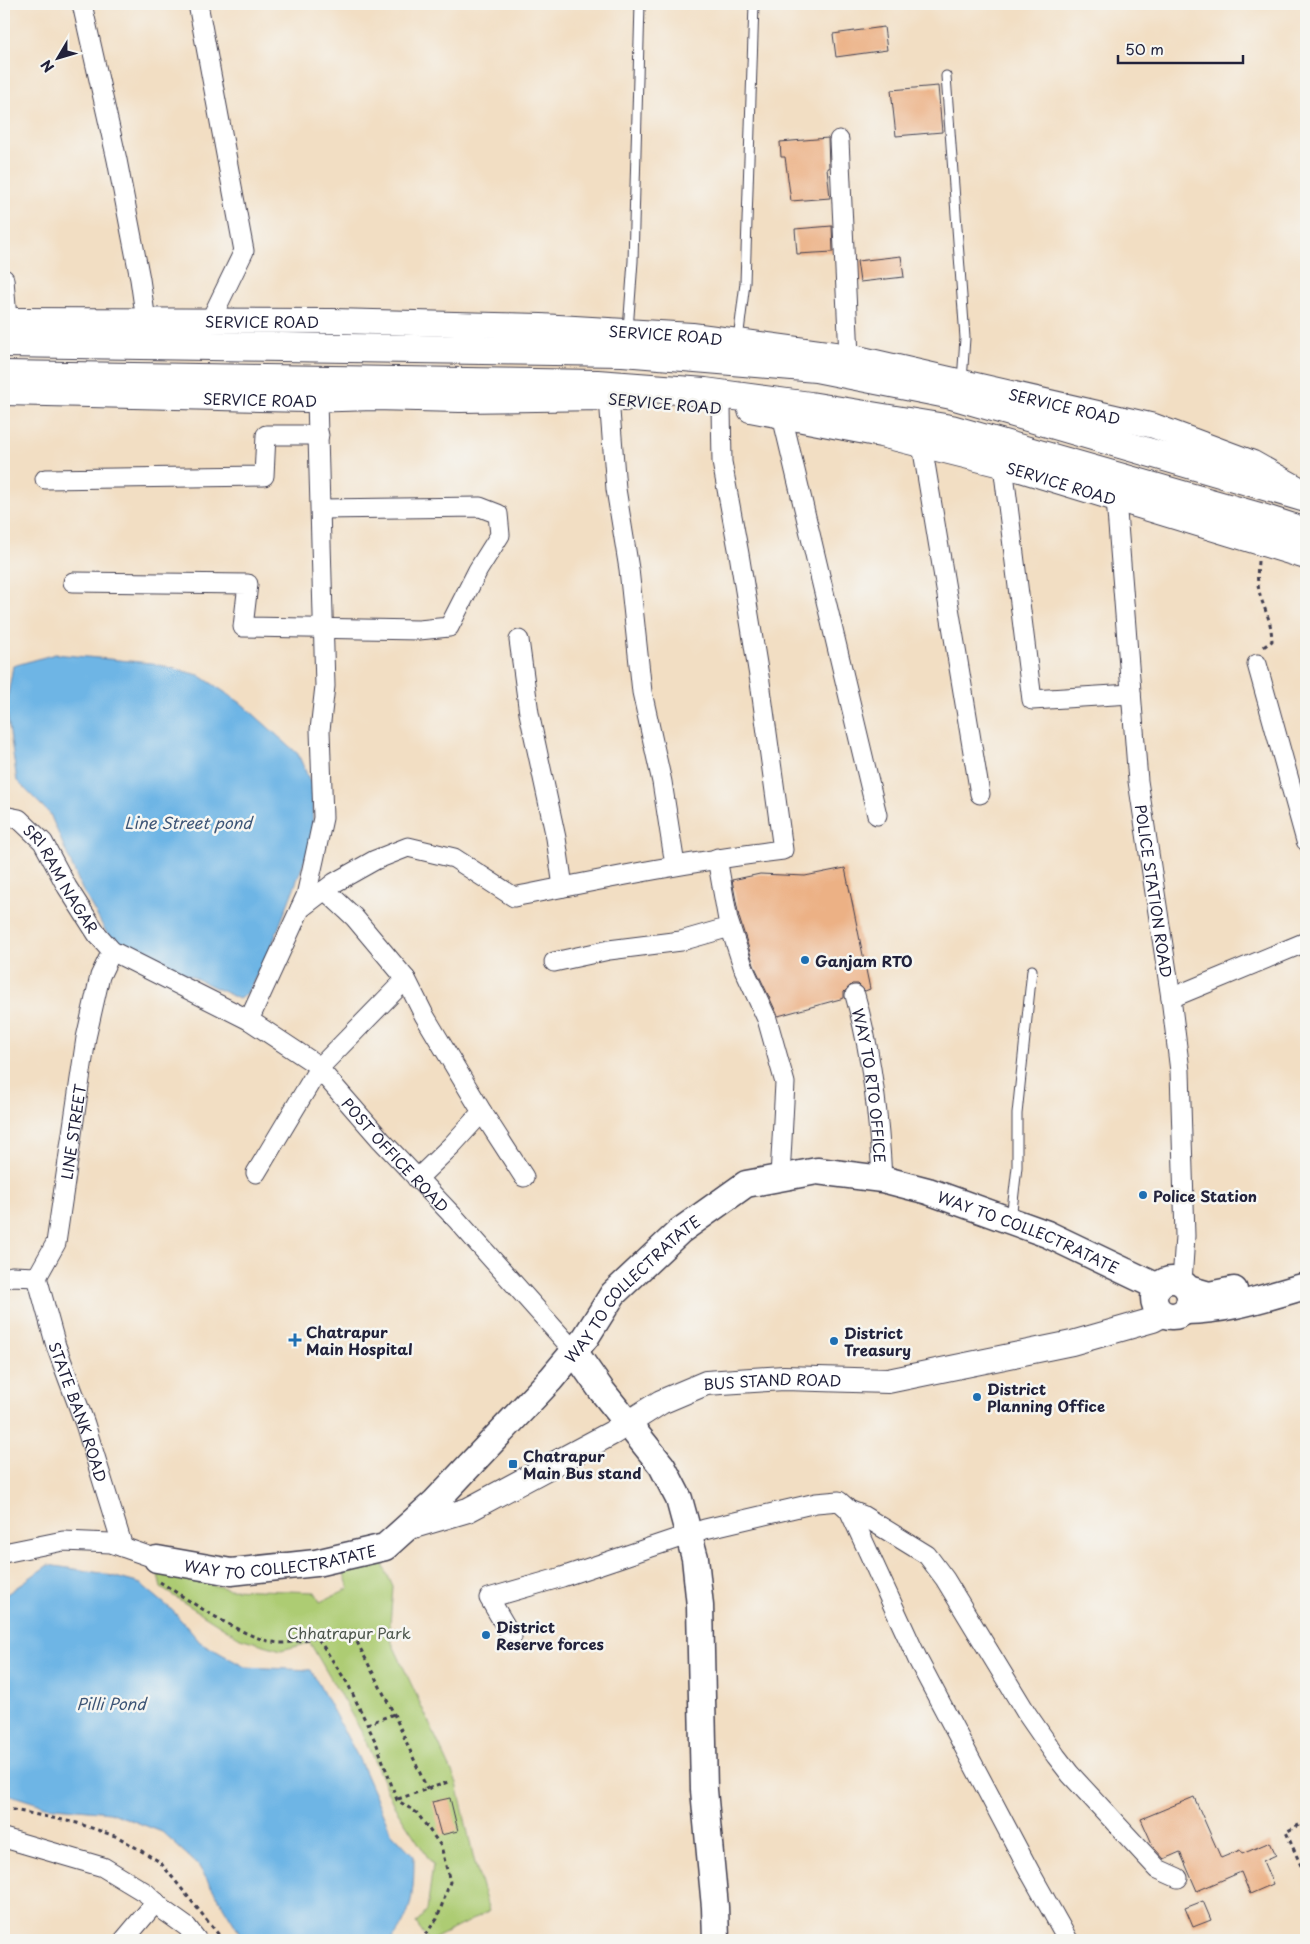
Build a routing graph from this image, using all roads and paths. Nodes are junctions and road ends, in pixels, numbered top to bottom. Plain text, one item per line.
1 (82, 4) edge
2 (198, 4) edge
3 (640, 4) edge
4 (754, 4) edge
5 (946, 76) dead end
6 (839, 140) dead end
7 (4, 280) edge
8 (146, 321) junction
9 (210, 321) junction
10 (5, 327) edge
11 (628, 330) junction
12 (738, 341) junction
13 (849, 356) junction
14 (4, 375) edge
15 (962, 381) junction
16 (4, 393) edge
17 (610, 398) junction
18 (317, 400) junction
19 (721, 407) junction
20 (782, 416) junction
21 (319, 435) junction
22 (922, 446) junction
23 (1003, 465) junction
24 (45, 479) dead end
25 (1306, 493) edge
26 (1306, 498) edge
27 (1116, 499) junction
28 (321, 509) junction
29 (1306, 532) edge
30 (1259, 542) junction
31 (1306, 557) edge
32 (73, 582) dead end
33 (322, 629) junction
34 (519, 640) dead end
35 (1257, 664) joint
36 (1131, 694) junction
37 (980, 794) dead end
38 (877, 815) dead end
39 (4, 816) edge
40 (1306, 841) edge
41 (717, 858) junction
42 (675, 865) junction
43 (563, 887) junction
44 (325, 890) junction
45 (300, 909) junction
46 (730, 928) junction
47 (1306, 942) edge
48 (112, 951) junction
49 (554, 962) dead end
50 (1032, 970) dead end
51 (406, 979) junction
52 (855, 995) dead end
53 (1171, 998) junction
54 (249, 1020) junction
55 (320, 1068) junction
56 (482, 1112) junction
57 (256, 1173) dead end
58 (524, 1177) dead end
59 (780, 1177) junction
60 (417, 1179) junction
61 (882, 1179) junction
62 (1011, 1221) junction
63 (1306, 1273) edge
64 (37, 1277) junction
65 (4, 1278) edge
66 (1306, 1286) edge
67 (1175, 1296) junction
68 (574, 1351) junction
69 (627, 1422) junction
70 (849, 1510) junction
71 (407, 1528) junction
72 (690, 1535) junction
73 (123, 1547) junction
74 (4, 1553) edge
75 (158, 1570) junction
76 (512, 1637) dead end
77 (357, 1642) dead end
78 (394, 1714) junction
79 (367, 1724) junction
80 (448, 1782) dead end
81 (427, 1790) junction
82 (398, 1800) junction
83 (4, 1808) edge
84 (1306, 1821) edge
85 (4, 1838) edge
86 (1178, 1878) dead end
87 (1306, 1878) edge
88 (156, 1902) junction
89 (124, 1940) edge
90 (197, 1940) edge
91 (223, 1940) edge
92 (421, 1940) edge
93 (716, 1940) edge
94 (1068, 1940) edge

1 - 8 street
2 - 9 street
3 - 11 lane
4 - 12 lane
5 - 15 lane
6 - 13 street
7 - 10 street
8 - 9 street, SERVICE ROAD
8 - 10 street, SERVICE ROAD
9 - 11 street, SERVICE ROAD
10 - 26 highway
11 - 12 street, SERVICE ROAD
12 - 13 street, SERVICE ROAD
13 - 15 street, SERVICE ROAD
14 - 29 highway
15 - 25 street, SERVICE ROAD
16 - 18 street, SERVICE ROAD
17 - 18 street, SERVICE ROAD
17 - 19 street, SERVICE ROAD
17 - 42 street
18 - 21 street
19 - 20 street, SERVICE ROAD
19 - 41 street
20 - 22 street, SERVICE ROAD
20 - 38 street
21 - 24 street
21 - 28 street
22 - 23 street, SERVICE ROAD
22 - 37 street
23 - 27 street, SERVICE ROAD
23 - 36 street
27 - 30 street, SERVICE ROAD
27 - 36 street, POLICE STATION ROAD
28 - 33 street
28 - 33 street
30 - 31 street, SERVICE ROAD
30 - 35 path
32 - 33 street
33 - 45 street
34 - 43 street
35 - 40 street
36 - 53 street, POLICE STATION ROAD
39 - 48 street, SRI RAM NAGAR
41 - 42 street
41 - 46 street
42 - 43 street
43 - 44 street
44 - 45 street
44 - 51 street
45 - 54 street
46 - 49 street
46 - 59 street
47 - 53 street
48 - 54 street, POST OFFICE ROAD
48 - 64 street, LINE STREET
50 - 62 lane
51 - 55 street
51 - 56 street
52 - 61 street, WAY TO RTO OFFICE
53 - 67 street, POLICE STATION ROAD
54 - 55 street, POST OFFICE ROAD
55 - 57 street
55 - 60 street, POST OFFICE ROAD
56 - 58 street
56 - 60 street
59 - 61 main road, WAY TO COLLECTRATATE
59 - 68 main road, WAY TO COLLECTRATATE
60 - 68 street, POST OFFICE ROAD
61 - 62 main road, WAY TO COLLECTRATATE
62 - 67 main road, WAY TO COLLECTRATATE
63 - 67 main road
64 - 65 street
64 - 73 street, STATE BANK ROAD
66 - 67 main road
67 - 69 street, BUS STAND ROAD
68 - 69 main road, POST OFFICE ROAD
68 - 71 main road, WAY TO COLLECTRATATE
69 - 71 street, BUS STAND ROAD
69 - 72 main road, POST OFFICE ROAD
70 - 72 street
70 - 86 street
70 - 94 street
71 - 75 main road, WAY TO COLLECTRATATE
72 - 76 street
72 - 93 main road, POST OFFICE ROAD
73 - 74 street
73 - 75 street
75 - 79 path
77 - 78 path
78 - 79 path
78 - 81 path
79 - 82 path
80 - 81 path
81 - 82 path
82 - 92 path
83 - 91 path
84 - 87 path
85 - 88 street
88 - 89 street
88 - 90 street

